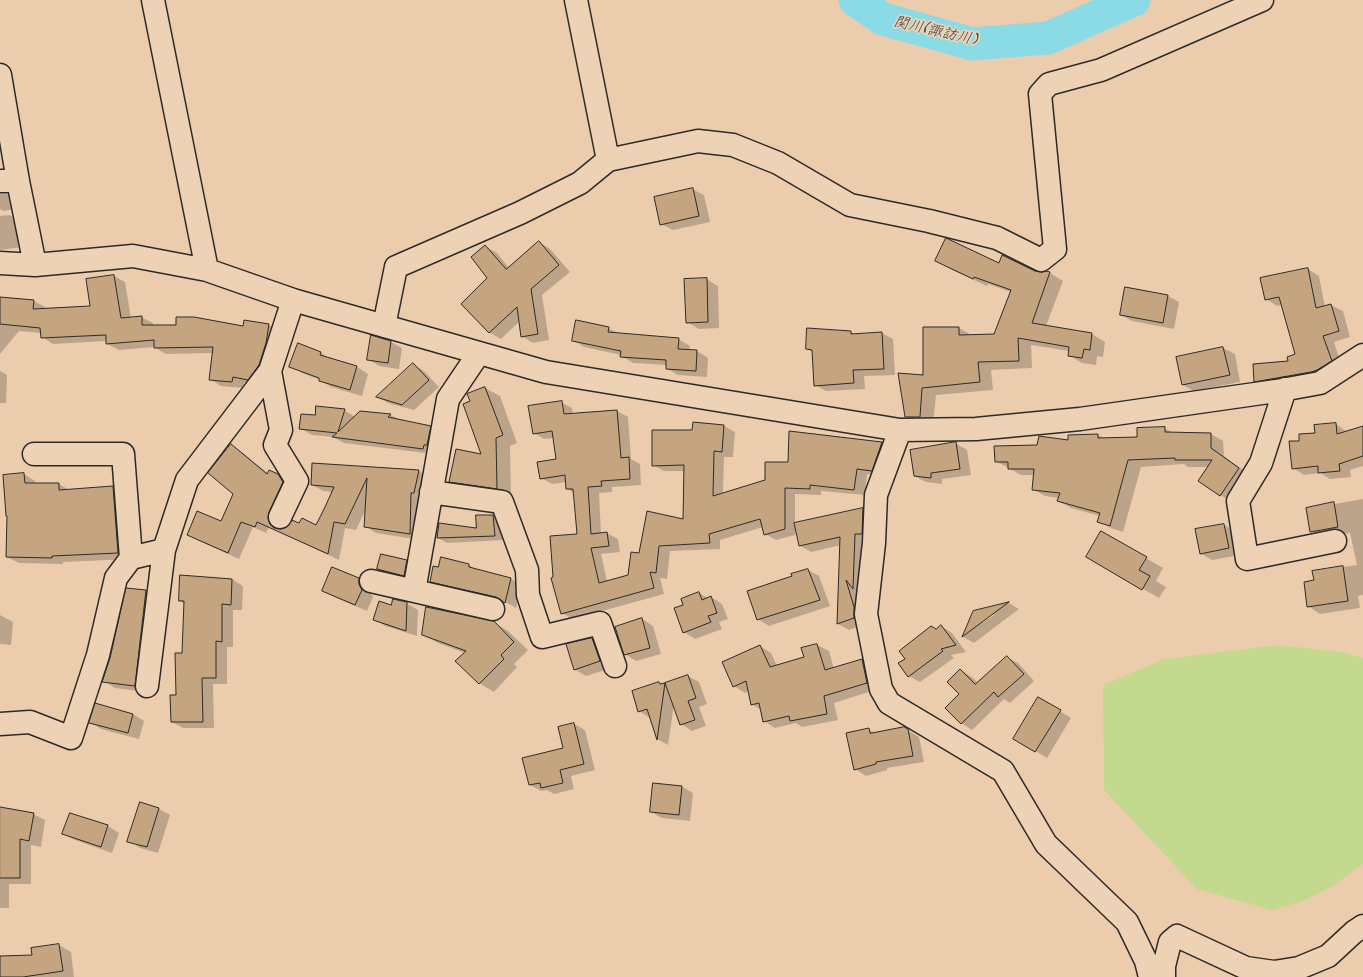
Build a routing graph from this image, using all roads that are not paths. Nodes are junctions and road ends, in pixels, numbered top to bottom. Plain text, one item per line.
1 (153, 0) edge
2 (576, 0) edge
3 (1262, 0) edge
4 (0, 75) edge
5 (608, 160) junction
6 (9, 181) edge
7 (0, 263) edge
8 (36, 265) junction
9 (207, 270) junction
10 (293, 300) junction
11 (384, 326) junction
12 (479, 353) junction
13 (1363, 355) edge
14 (270, 371) junction
15 (1285, 389) junction
16 (900, 430) junction
17 (34, 454) dead end
18 (431, 492) junction
19 (280, 517) dead end
20 (1335, 541) dead end
21 (164, 550) junction
22 (131, 558) junction
23 (371, 580) dead end
24 (414, 590) junction
25 (493, 610) dead end
26 (614, 666) dead end
27 (148, 686) dead end
28 (0, 724) edge
29 (1363, 926) edge
30 (1150, 977) edge
31 (1164, 977) edge

1 - 9 street
2 - 5 street
3 - 5 street
4 - 6 street
5 - 11 street
6 - 8 street
7 - 8 street
8 - 9 street
9 - 10 street
10 - 11 street
10 - 14 street
11 - 12 street
12 - 16 street
12 - 18 street
13 - 15 street
14 - 19 street
14 - 21 street
15 - 16 street
15 - 20 street
16 - 30 street
17 - 22 street
18 - 24 street
18 - 26 street
21 - 22 street
21 - 27 street
22 - 28 street
23 - 24 street
24 - 25 street
29 - 31 street

